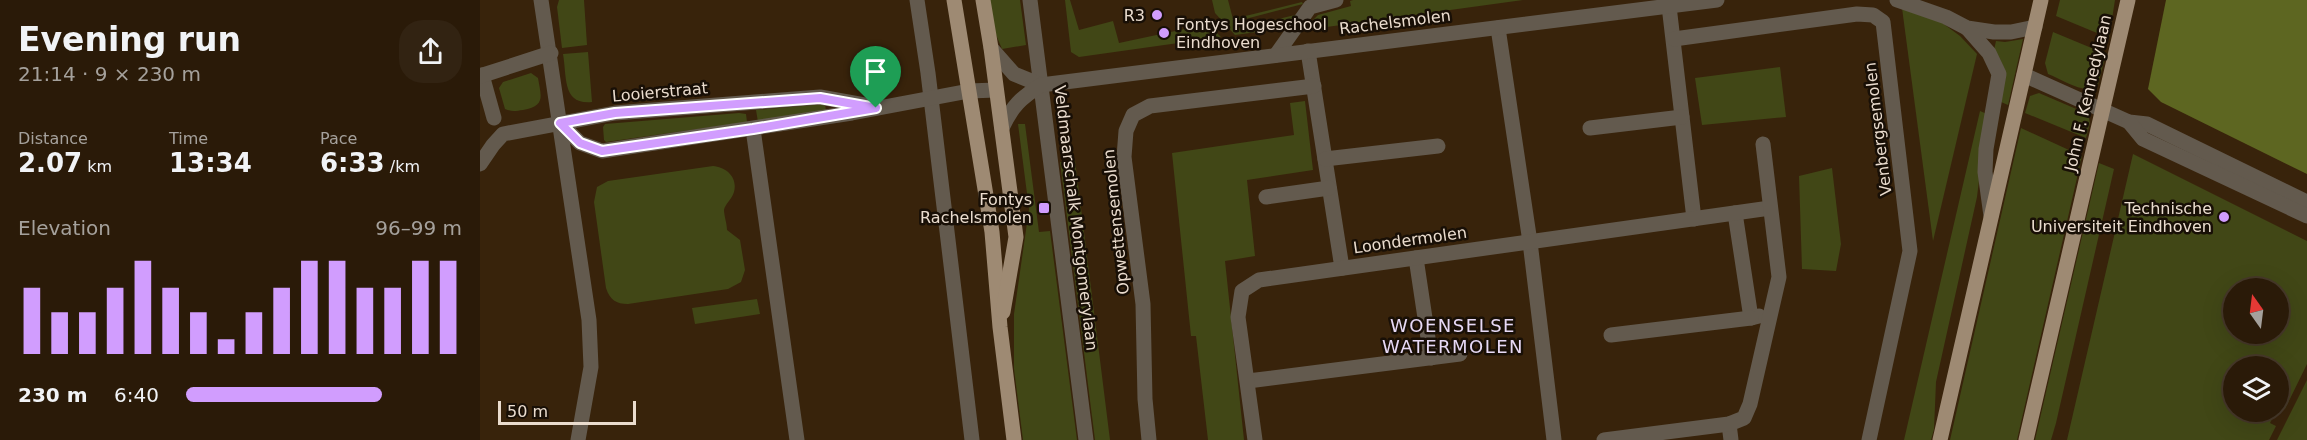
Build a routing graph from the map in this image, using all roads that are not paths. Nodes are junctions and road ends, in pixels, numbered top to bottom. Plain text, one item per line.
1 (541, 0) edge
2 (917, 0) edge
3 (954, 0) edge
4 (983, 0) edge
5 (1030, 0) edge
6 (1336, 0) edge
7 (1587, 0) edge
8 (1717, 0) edge
9 (1896, 0) edge
10 (2041, 0) edge
11 (2128, 0) edge
12 (1669, 6) junction
13 (1590, 16) junction
14 (2035, 27) junction
15 (1498, 28) junction
16 (1967, 28) junction
17 (1674, 39) junction
18 (991, 48) junction
19 (1308, 51) junction
20 (551, 53) junction
21 (1276, 55) junction
22 (2024, 75) junction
23 (481, 76) edge
24 (1041, 85) junction
25 (1314, 86) junction
26 (996, 90) junction
27 (969, 91) junction
28 (931, 98) junction
29 (876, 108) junction
30 (2103, 109) junction
31 (1682, 117) junction
32 (494, 118) dead end
33 (2129, 122) junction
34 (560, 123) junction
35 (1002, 128) junction
36 (1590, 128) dead end
37 (753, 129) junction
38 (1763, 144) dead end
39 (1437, 146) dead end
40 (1325, 159) junction
41 (480, 164) edge
42 (1329, 188) junction
43 (1266, 197) dead end
44 (2307, 202) edge
45 (1770, 208) junction
46 (1736, 213) junction
47 (1991, 216) junction
48 (2307, 216) edge
49 (1694, 219) junction
50 (1530, 242) junction
51 (1416, 258) junction
52 (1342, 268) junction
53 (1771, 315) junction
54 (1751, 318) junction
55 (1000, 327) junction
56 (1611, 335) dead end
57 (1460, 354) dead end
58 (1431, 358) junction
59 (1248, 381) junction
60 (1728, 424) junction
61 (578, 440) edge
62 (797, 440) edge
63 (972, 440) edge
64 (1014, 440) edge
65 (1086, 440) edge
66 (1149, 440) edge
67 (1255, 440) edge
68 (1554, 440) edge
69 (1604, 440) edge
70 (1731, 440) edge
71 (1869, 440) edge
72 (1940, 440) edge
73 (2026, 440) edge

1 - 20 street
2 - 28 street
3 - 27 main road
4 - 18 main road
5 - 24 street, Veldmaarschalk Montgomerylaan
6 - 21 street
7 - 13 street
8 - 12 street, Rachelsmolen
9 - 16 street
10 - 14 main road
11 - 30 main road, John F. Kennedylaan
12 - 13 street, Rachelsmolen
12 - 17 street
13 - 15 street, Rachelsmolen
14 - 16 street
14 - 22 main road
15 - 19 street, Rachelsmolen
15 - 50 street
16 - 47 street
17 - 31 street
17 - 71 street, Venbergsemolen
18 - 24 street
18 - 26 main road
19 - 21 street, Rachelsmolen
19 - 25 street
20 - 23 street
20 - 34 street
21 - 24 street, Rachelsmolen
22 - 30 street
22 - 47 main road
23 - 32 street
24 - 35 street, Rachelsmolen
24 - 65 street, Veldmaarschalk Montgomerylaan
25 - 40 street
25 - 66 street, Opwettensemolen
26 - 27 street, Looierstraat
26 - 35 main road
27 - 28 street, Looierstraat
27 - 55 main road
28 - 29 street, Looierstraat
28 - 63 street
29 - 34 street, Looierstraat
29 - 37 street, Looierstraat
30 - 33 street
30 - 73 main road, John F. Kennedylaan
31 - 36 street
31 - 49 street
33 - 44 street
33 - 48 street
34 - 37 street, Looierstraat
34 - 41 street
34 - 61 street
35 - 55 main road
37 - 62 street
38 - 45 street
39 - 40 street
40 - 42 street
42 - 43 street
42 - 52 street
45 - 46 street, Loondermolen
45 - 53 street
46 - 49 street, Loondermolen
46 - 54 street
47 - 72 main road
49 - 50 street, Loondermolen
50 - 51 street, Loondermolen
50 - 68 street
51 - 52 street, Loondermolen
51 - 58 street
52 - 59 street, Loondermolen
53 - 54 street
53 - 60 street
54 - 56 street
55 - 64 main road
57 - 58 street
58 - 59 street
59 - 67 street, Loondermolen
60 - 69 street
60 - 70 street

